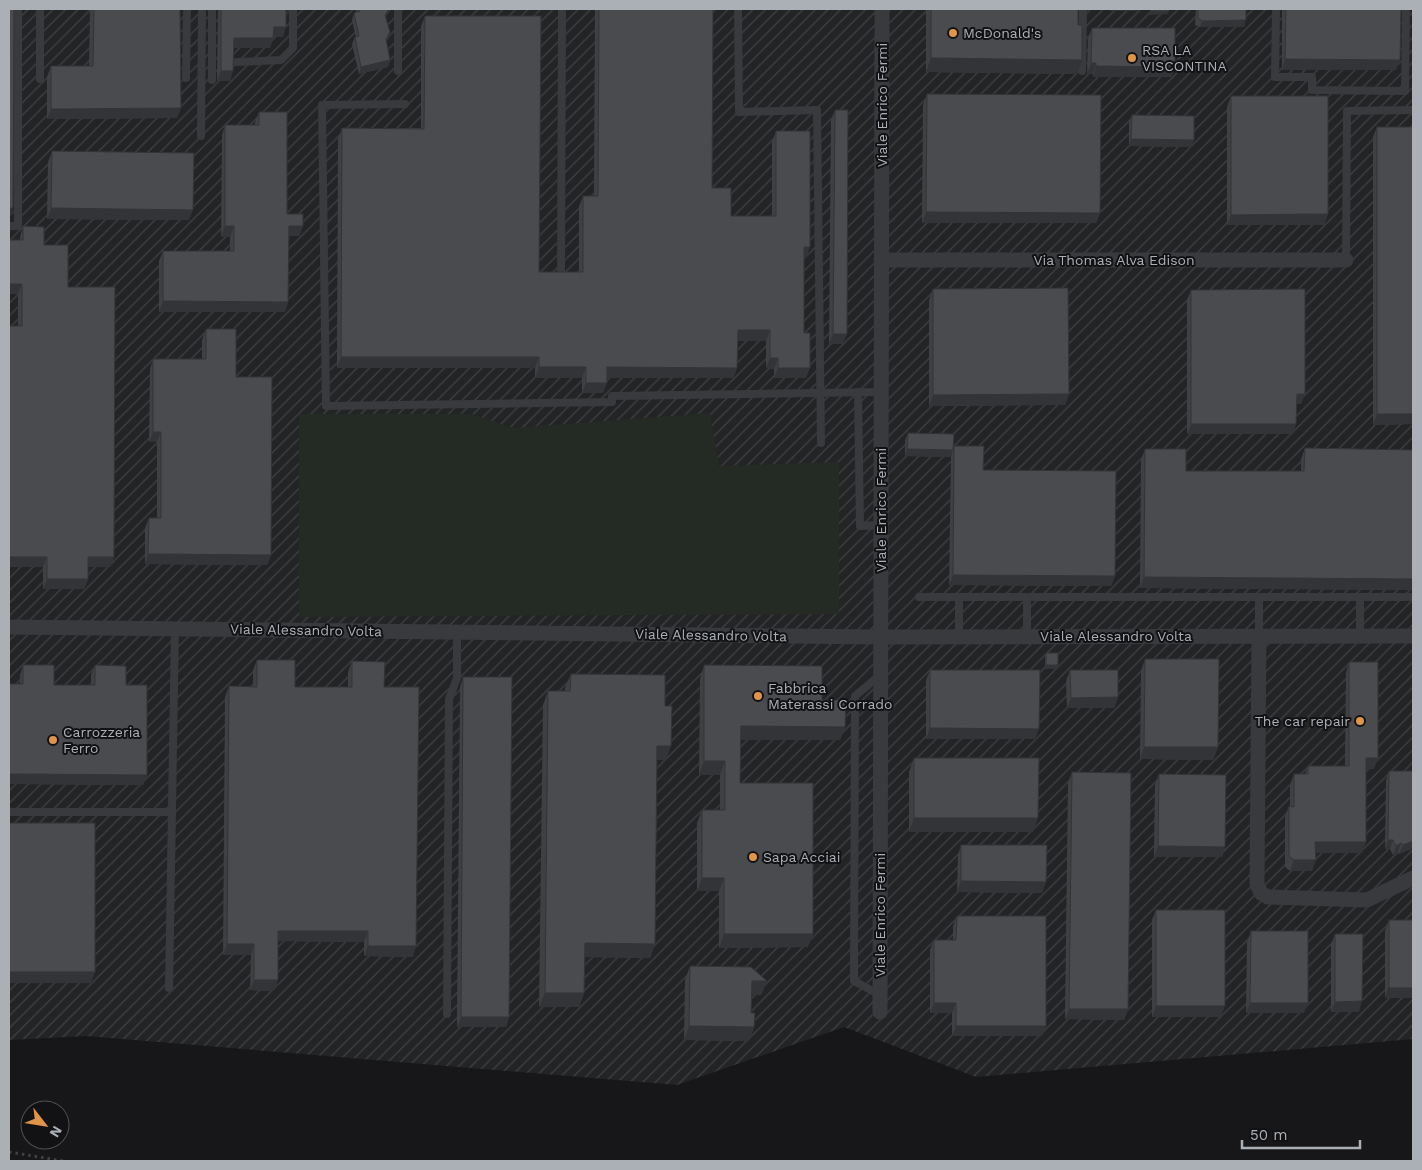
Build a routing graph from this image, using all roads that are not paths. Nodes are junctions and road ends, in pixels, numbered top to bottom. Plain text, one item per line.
1 (18, 9) edge
2 (40, 9) edge
3 (187, 9) edge
4 (202, 9) edge
5 (212, 9) edge
6 (293, 9) edge
7 (398, 9) edge
8 (562, 9) edge
9 (738, 9) edge
10 (882, 9) edge
11 (1083, 9) edge
12 (1276, 9) edge
13 (1406, 9) edge
14 (237, 62) dead end
15 (398, 71) dead end
16 (1082, 71) edge
17 (186, 78) dead end
18 (40, 79) dead end
19 (212, 80) dead end
20 (1409, 91) edge
21 (405, 104) dead end
22 (1413, 110) edge
23 (201, 136) dead end
24 (9, 226) edge
25 (881, 260) junction
26 (1346, 260) joint
27 (561, 271) edge
28 (858, 392) junction
29 (881, 392) junction
30 (820, 393) junction
31 (821, 443) dead end
32 (881, 525) junction
33 (919, 597) dead end
34 (959, 597) junction
35 (1026, 597) junction
36 (1259, 597) junction
37 (1360, 597) junction
38 (1413, 597) edge
39 (9, 627) edge
40 (175, 629) junction
41 (457, 632) junction
42 (1259, 635) junction
43 (1360, 635) junction
44 (1027, 636) junction
45 (1413, 636) edge
46 (881, 637) junction
47 (959, 637) junction
48 (881, 675) junction
49 (9, 812) edge
50 (172, 812) junction
51 (1413, 878) edge
52 (169, 988) dead end
53 (880, 995) junction
54 (880, 1012) dead end
55 (447, 1014) dead end

1 - 24 lane
2 - 18 lane
3 - 17 lane
4 - 23 lane
5 - 19 lane
6 - 14 lane
7 - 15 lane
8 - 27 lane
9 - 30 lane
10 - 25 street, Viale Enrico Fermi
11 - 16 lane
12 - 20 lane
13 - 20 lane
21 - 30 lane
22 - 26 lane
25 - 26 street, Via Thomas Alva Edison
25 - 29 street, Viale Enrico Fermi
28 - 29 lane
28 - 30 lane
28 - 32 lane
29 - 32 street, Viale Enrico Fermi
30 - 31 lane
32 - 46 street, Viale Enrico Fermi
33 - 34 lane
34 - 35 lane
34 - 47 lane
35 - 36 lane
35 - 44 lane
36 - 37 lane
36 - 42 lane
37 - 38 lane
37 - 43 lane
39 - 40 street, Viale Alessandro Volta
40 - 41 street, Viale Alessandro Volta
40 - 50 lane
41 - 46 street, Viale Alessandro Volta
41 - 55 lane
42 - 43 street, Viale Alessandro Volta
42 - 44 street, Viale Alessandro Volta
42 - 51 street
43 - 45 street, Viale Alessandro Volta
44 - 47 street, Viale Alessandro Volta
46 - 47 street, Viale Alessandro Volta
46 - 48 street, Viale Enrico Fermi
48 - 53 street, Viale Enrico Fermi
48 - 53 lane
49 - 50 lane
50 - 52 lane
53 - 54 street, Viale Enrico Fermi

